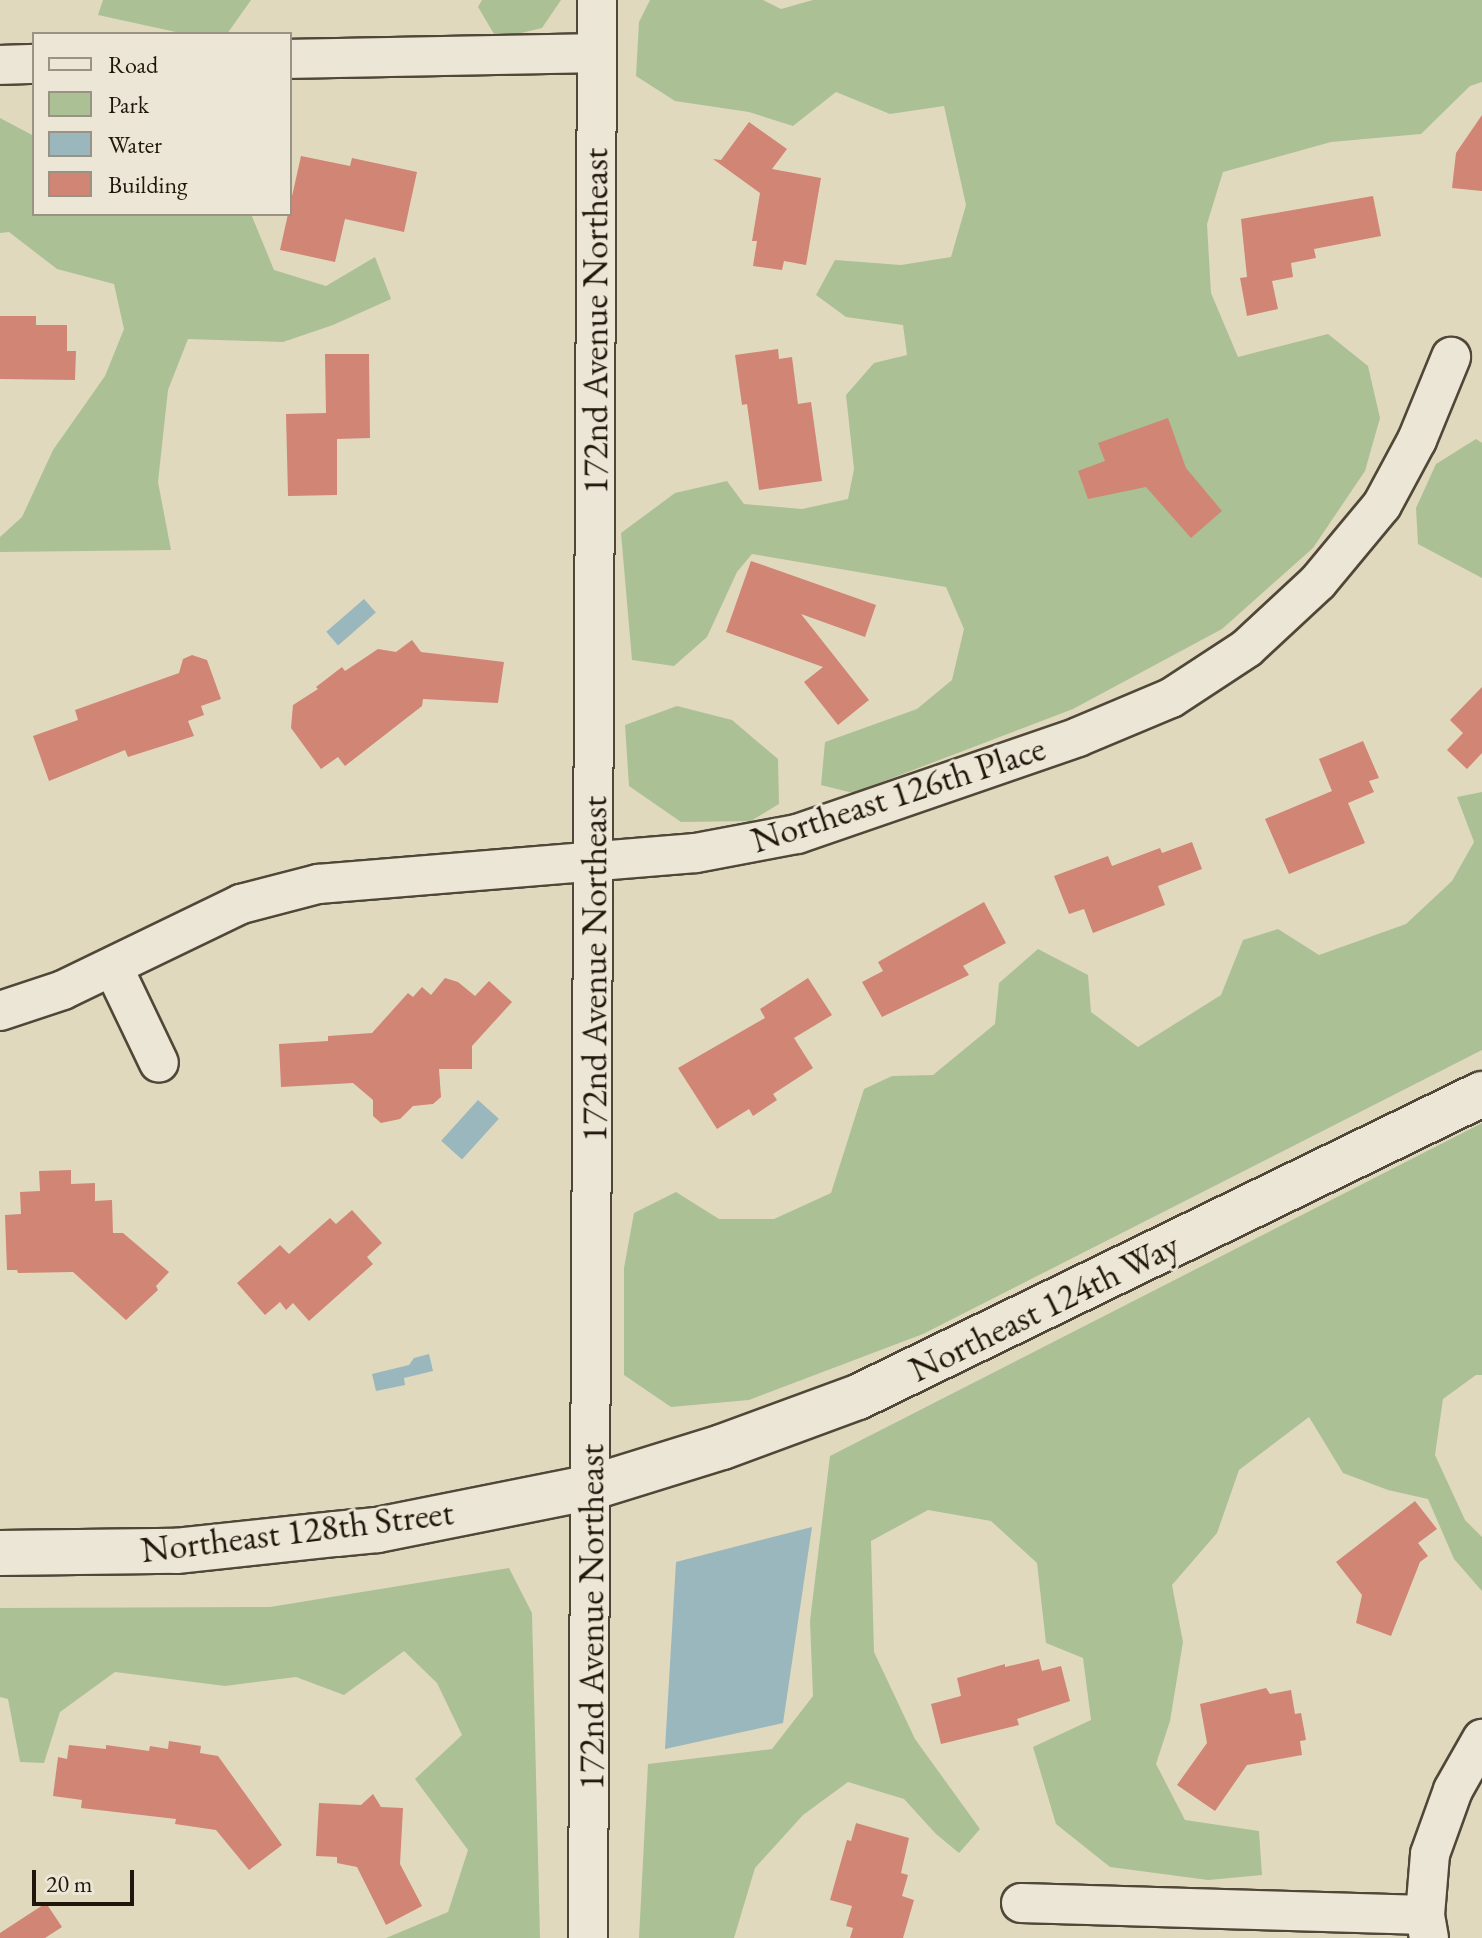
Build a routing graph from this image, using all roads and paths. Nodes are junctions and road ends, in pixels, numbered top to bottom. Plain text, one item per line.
1 (597, 0) edge
2 (596, 53) junction
3 (292, 59) edge
4 (32, 64) edge
5 (0, 65) edge
6 (1451, 357) dead end
7 (594, 863) junction
8 (113, 967) junction
9 (0, 1011) edge
10 (159, 1063) dead end
11 (1482, 1094) edge
12 (593, 1487) junction
13 (0, 1553) edge
14 (1482, 1739) edge
15 (1021, 1903) dead end
16 (1427, 1926) edge
17 (588, 1938) edge

1 - 2 street, 172nd Avenue Northeast
2 - 3 street
2 - 7 street, 172nd Avenue Northeast
4 - 5 street
6 - 7 street, Northeast 126th Place
7 - 8 street, Northeast 126th Place
7 - 12 street, 172nd Avenue Northeast
8 - 9 street, Northeast 126th Place
8 - 10 street
11 - 12 street, Northeast 124th Way
12 - 13 street, Northeast 128th Street
12 - 17 street, 172nd Avenue Northeast
14 - 16 street
15 - 16 street

